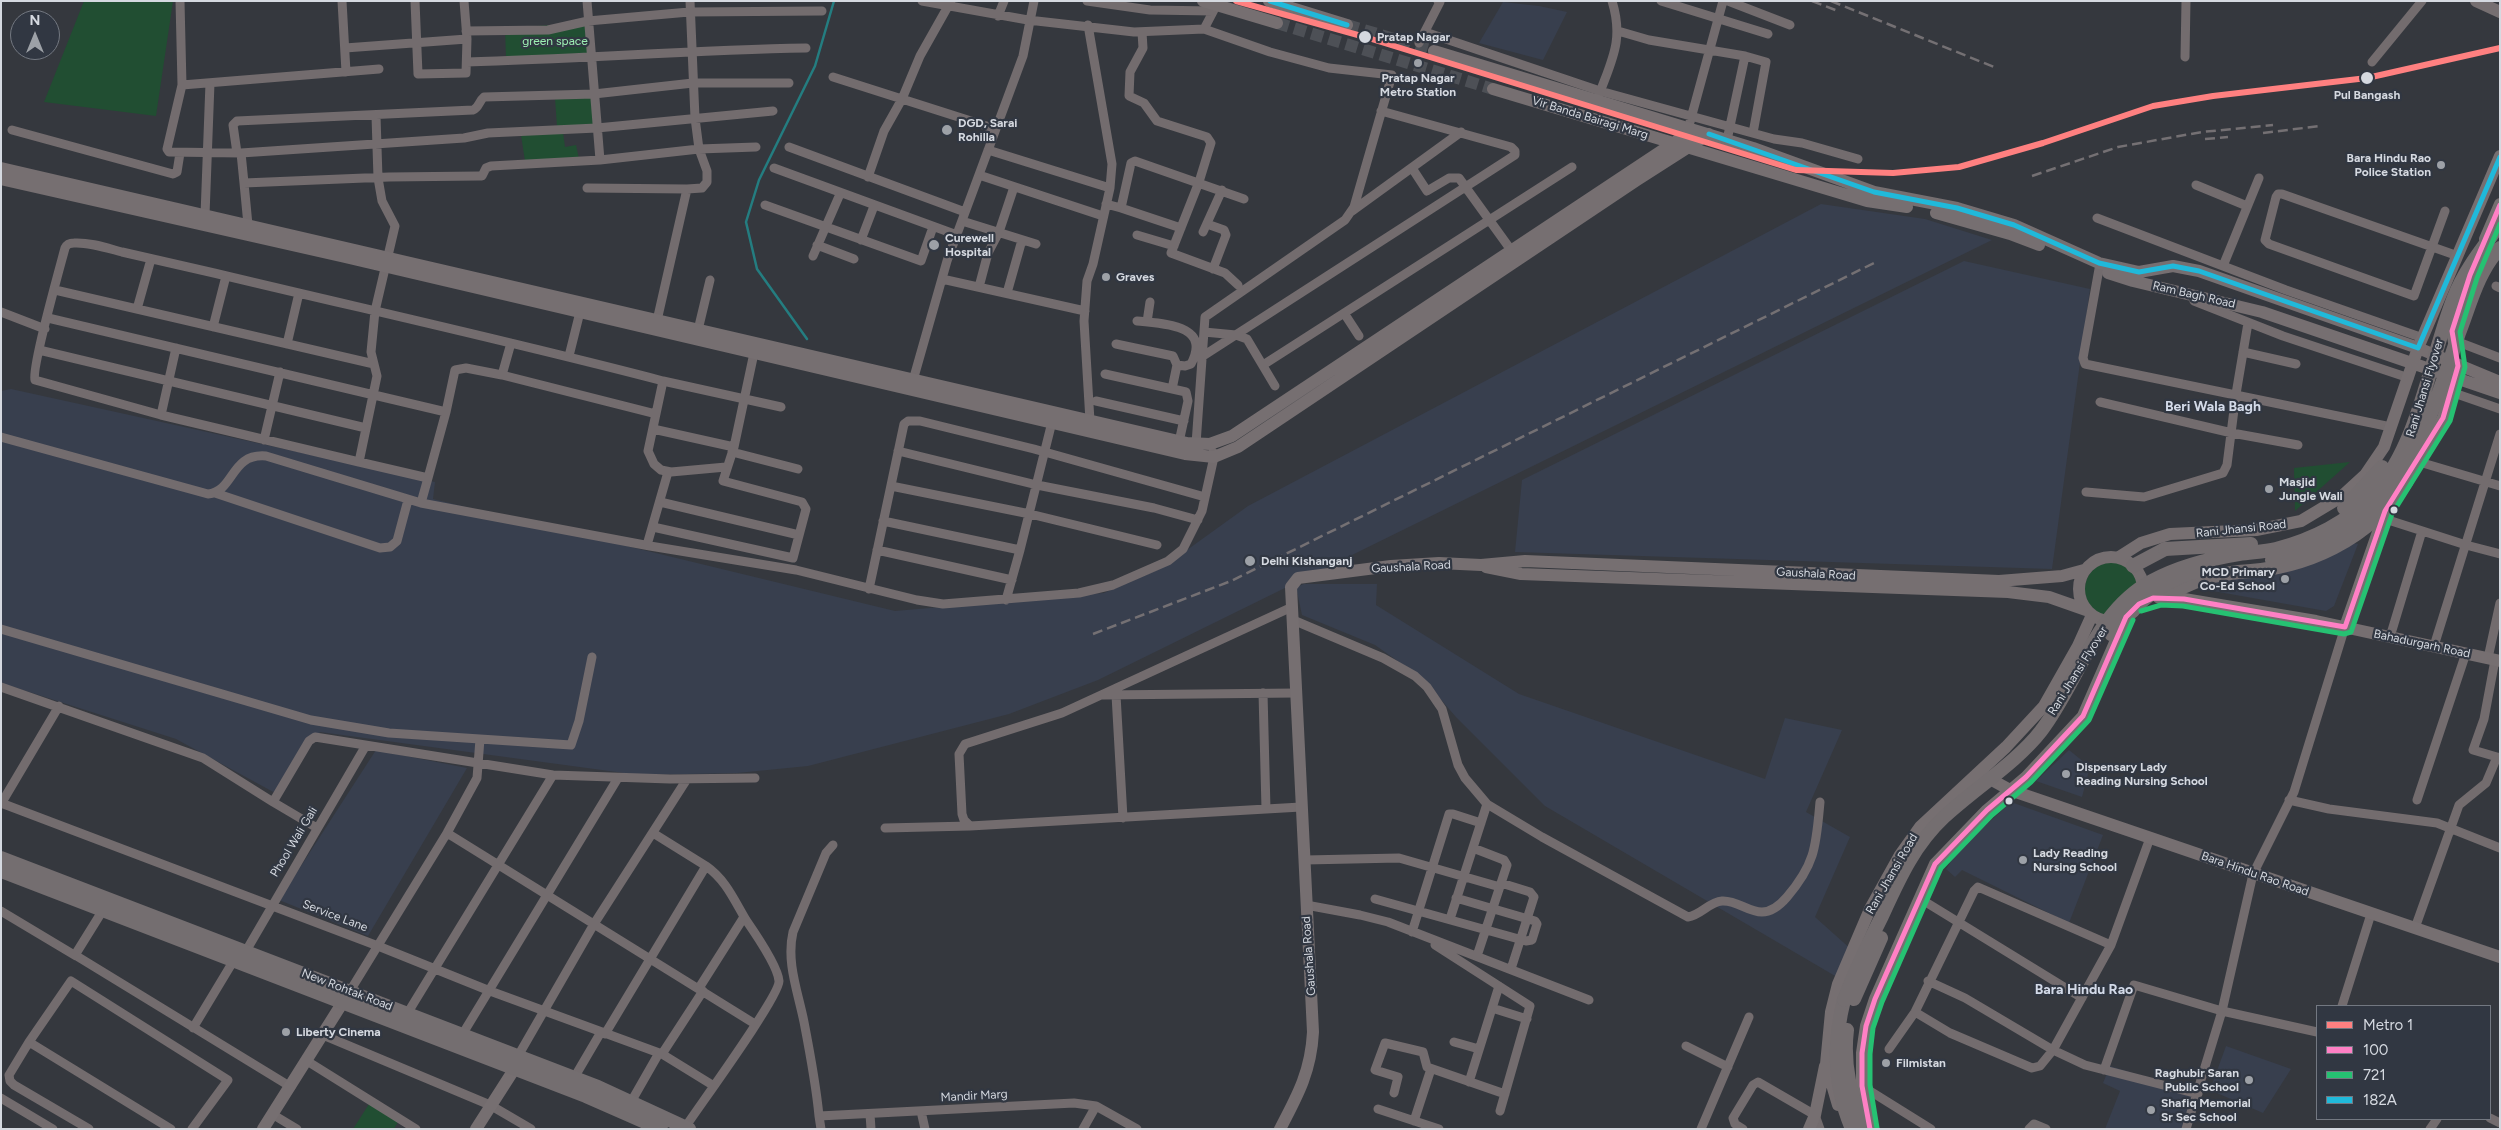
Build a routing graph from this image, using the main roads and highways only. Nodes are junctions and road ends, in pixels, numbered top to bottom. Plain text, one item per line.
1 (2500, 224) edge
2 (2500, 248) edge
3 (2423, 434) junction
4 (2410, 439) junction
5 (2133, 566) road end
6 (2160, 597) road end
7 (1, 858) edge
8 (1, 871) edge
9 (346, 997) junction
10 (1848, 1001) junction
11 (516, 1062) junction
12 (686, 1128) edge
13 (661, 1129) edge
14 (1852, 1129) edge
15 (1869, 1129) edge

1 - 4 main road, Rani Jhansi Flyover, bridge
2 - 3 main road, Rani Jhansi Flyover, bridge
3 - 6 main road, bridge
3 - 10 main road, Rani Jhansi Flyover, bridge
4 - 5 main road, bridge
4 - 10 main road, Rani Jhansi Flyover, bridge
7 - 9 main road, New Rohtak Road
8 - 9 main road, New Rohtak Road
9 - 11 main road, New Rohtak Road
9 - 11 main road, New Rohtak Road
10 - 14 main road, Rani Jhansi Flyover
10 - 15 main road, Rani Jhansi Flyover
11 - 12 main road, New Rohtak Road
11 - 13 main road, New Rohtak Road

